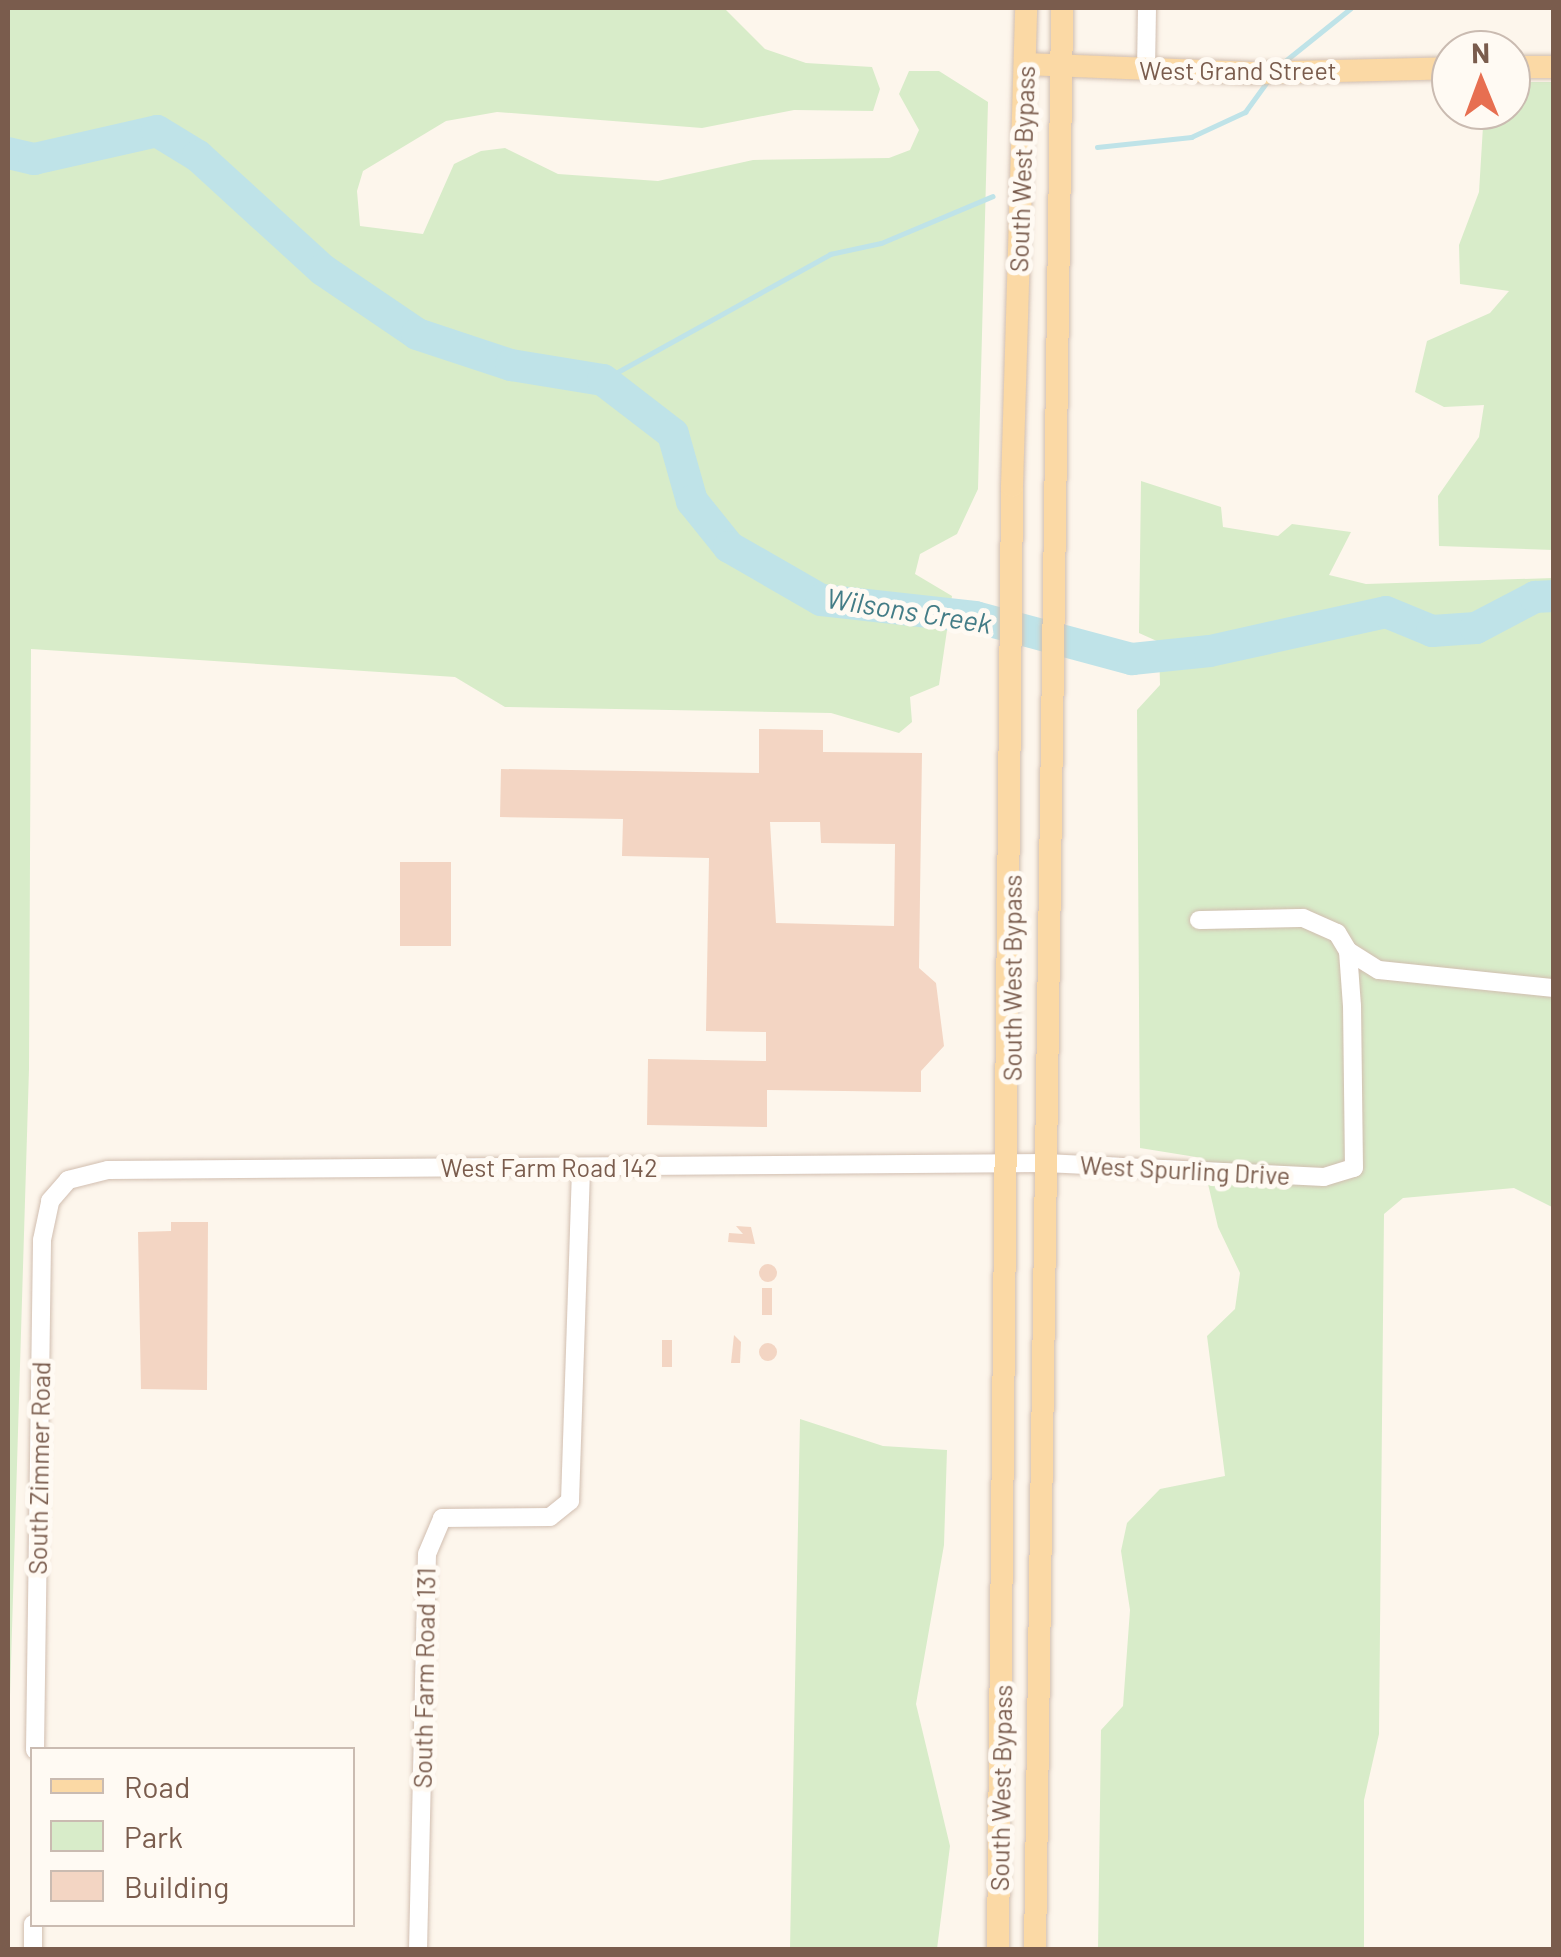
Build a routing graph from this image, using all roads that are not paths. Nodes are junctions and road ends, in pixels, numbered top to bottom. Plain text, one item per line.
1 (1026, 8) edge
2 (1062, 8) edge
3 (1148, 8) edge
4 (1025, 64) junction
5 (1061, 64) junction
6 (1431, 69) edge
7 (1146, 71) junction
8 (1199, 920) dead end
9 (1348, 952) junction
10 (1554, 988) edge
11 (1046, 1163) junction
12 (1011, 1164) junction
13 (581, 1167) junction
14 (57, 1189) joint
15 (36, 1747) edge
16 (418, 1950) edge
17 (998, 1950) edge
18 (1035, 1950) edge

1 - 4 main road, South West Bypass
2 - 5 main road, South West Bypass
3 - 7 street
4 - 5 main road, West Grand Street
4 - 12 main road, South West Bypass
5 - 7 main road, West Grand Street
5 - 11 main road, South West Bypass
6 - 7 main road, West Grand Street
8 - 9 street
9 - 10 street
9 - 11 street, West Spurling Drive
11 - 12 street, West Farm Road 142
11 - 18 main road, South West Bypass
12 - 13 street, West Farm Road 142
12 - 17 main road, South West Bypass
13 - 14 street, West Farm Road 142
13 - 16 street, South Farm Road 131
14 - 15 street, South Zimmer Road

